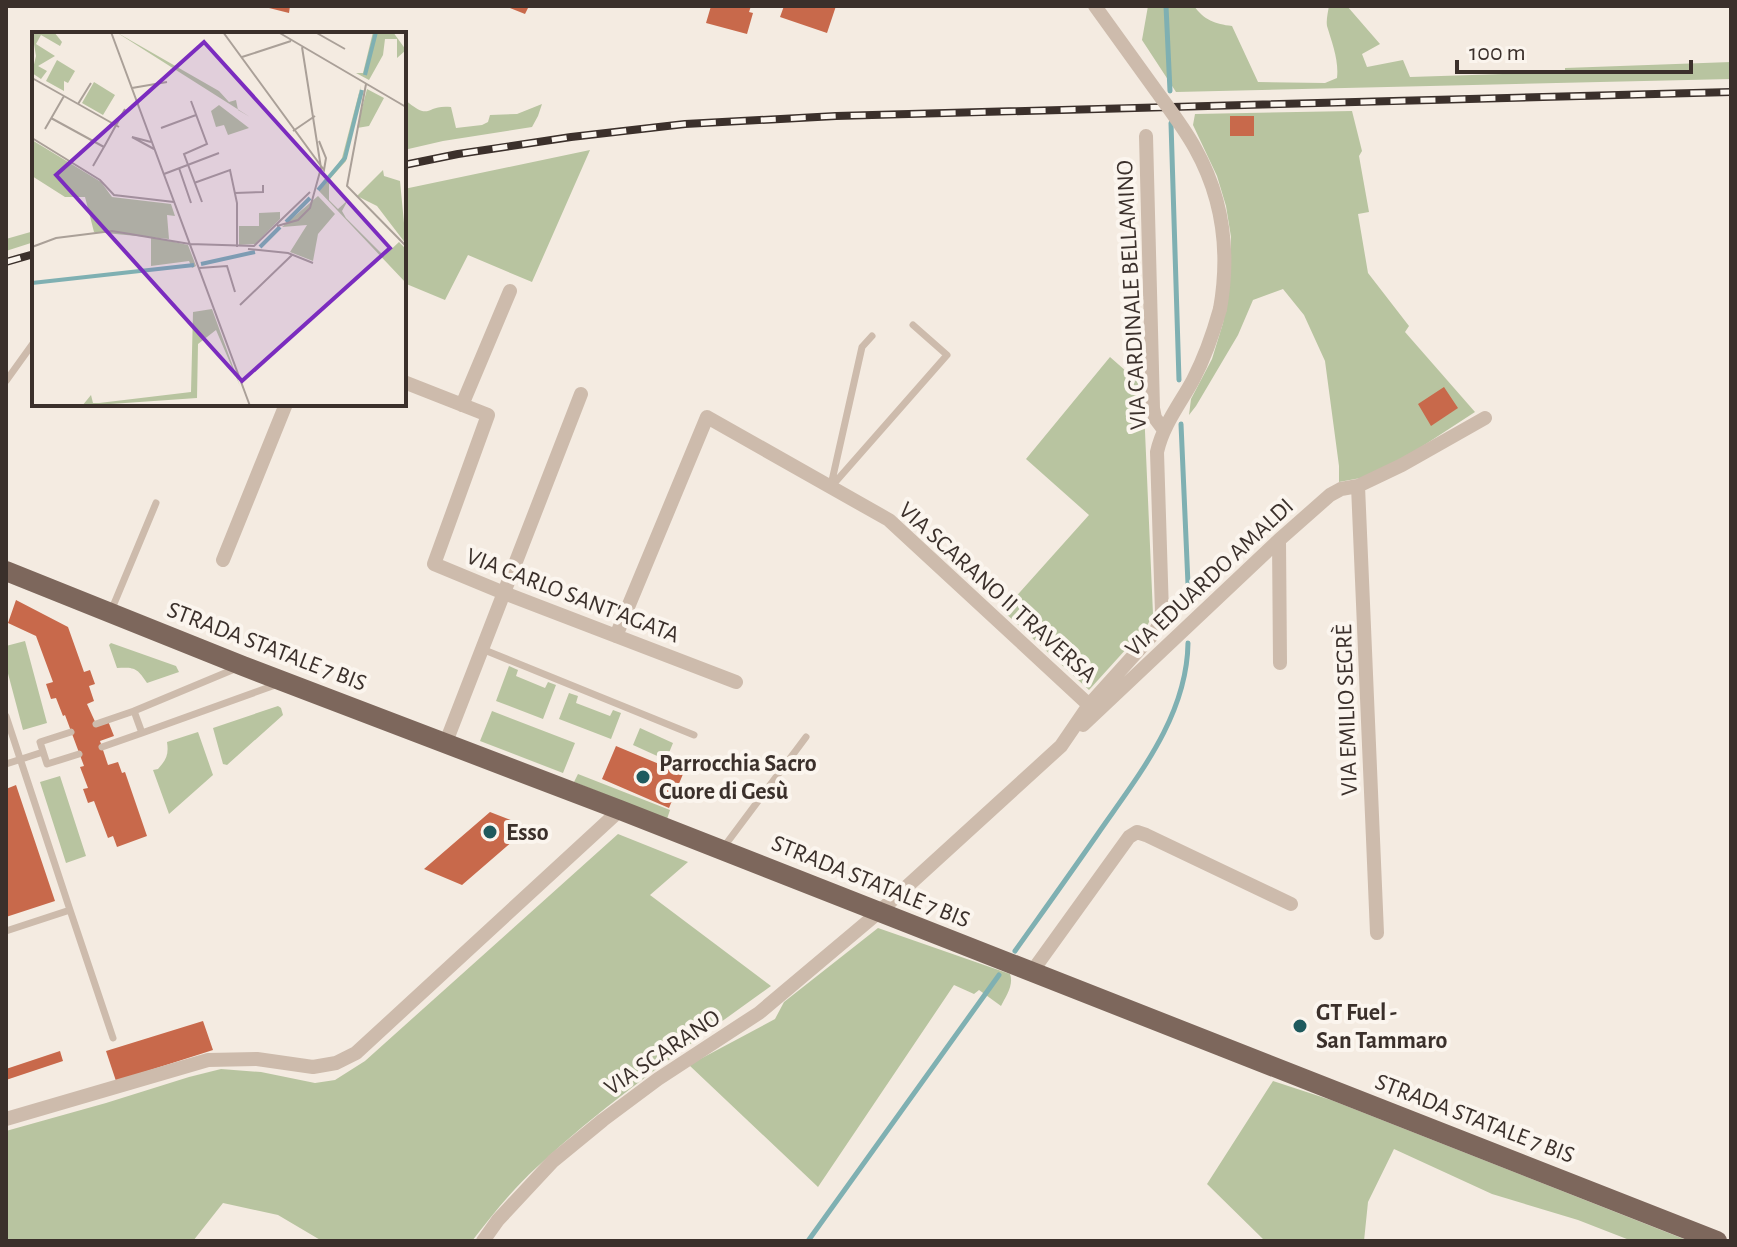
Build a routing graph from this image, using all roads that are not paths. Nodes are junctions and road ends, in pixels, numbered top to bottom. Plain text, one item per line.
1 (1095, 6) edge
2 (1146, 136) dead end
3 (510, 291) dead end
4 (913, 325) dead end
5 (872, 336) dead end
6 (32, 345) edge
7 (6, 381) edge
8 (406, 383) edge
9 (581, 394) dead end
10 (462, 405) junction
11 (285, 406) edge
12 (1485, 418) dead end
13 (1164, 430) junction
14 (1358, 486) junction
15 (831, 487) junction
16 (156, 503) dead end
17 (1279, 540) junction
18 (223, 560) dead end
19 (6, 571) edge
20 (504, 593) junction
21 (110, 613) junction
22 (616, 636) junction
23 (482, 649) junction
24 (1280, 663) dead end
25 (243, 666) junction
26 (285, 681) junction
27 (736, 682) dead end
28 (1089, 705) junction
29 (134, 711) junction
30 (6, 716) edge
31 (96, 724) dead end
32 (71, 732) dead end
33 (142, 733) junction
34 (694, 735) dead end
35 (806, 737) dead end
36 (446, 742) junction
37 (1061, 746) junction
38 (102, 747) dead end
39 (43, 752) junction
40 (79, 754) dead end
41 (20, 760) junction
42 (6, 764) edge
43 (620, 810) junction
44 (722, 850) junction
45 (1291, 904) dead end
46 (70, 910) junction
47 (879, 912) junction
48 (6, 931) edge
49 (1377, 933) dead end
50 (1031, 973) junction
51 (113, 1038) dead end
52 (6, 1119) edge
53 (483, 1241) edge
54 (1717, 1241) edge

1 - 13 street, bridge
2 - 13 street, VIA CARDINALE BELLAMINO
3 - 10 street
4 - 15 lane
5 - 15 lane
6 - 7 lane
8 - 10 street, VIA CARLO SANT'AGATA
9 - 20 street
10 - 20 street, VIA CARLO SANT'AGATA
11 - 18 street
12 - 14 street, VIA EDUARDO AMALDI
13 - 28 street, VIA CARDINALE BELLAMINO
14 - 17 street, VIA EDUARDO AMALDI
14 - 49 street, VIA EMILIO SEGRÈ
15 - 22 street, VIA SCARANO II TRAVERSA
15 - 28 street, VIA SCARANO II TRAVERSA
16 - 21 lane
17 - 24 street
17 - 37 street, VIA EDUARDO AMALDI
19 - 21 main road, STRADA STATALE 7 BIS
20 - 22 street, VIA CARLO SANT'AGATA
20 - 23 street
21 - 25 main road, STRADA STATALE 7 BIS
22 - 27 street, VIA CARLO SANT'AGATA
23 - 34 lane
23 - 36 street
25 - 26 main road, STRADA STATALE 7 BIS
25 - 29 lane
26 - 33 lane
26 - 36 main road, STRADA STATALE 7 BIS
28 - 37 street, VIA CARDINALE BELLAMINO
29 - 31 lane
29 - 33 lane
30 - 41 lane
32 - 39 lane
33 - 38 lane
35 - 44 lane
36 - 43 main road, STRADA STATALE 7 BIS
37 - 47 street, VIA CARDINALE BELLAMINO
39 - 40 lane
39 - 41 lane
41 - 42 lane
41 - 46 lane
43 - 44 main road, STRADA STATALE 7 BIS
43 - 52 street
44 - 47 main road, STRADA STATALE 7 BIS
45 - 50 street
46 - 48 lane
46 - 51 lane
47 - 50 main road, STRADA STATALE 7 BIS
47 - 53 street, VIA SCARANO
50 - 54 main road, STRADA STATALE 7 BIS

